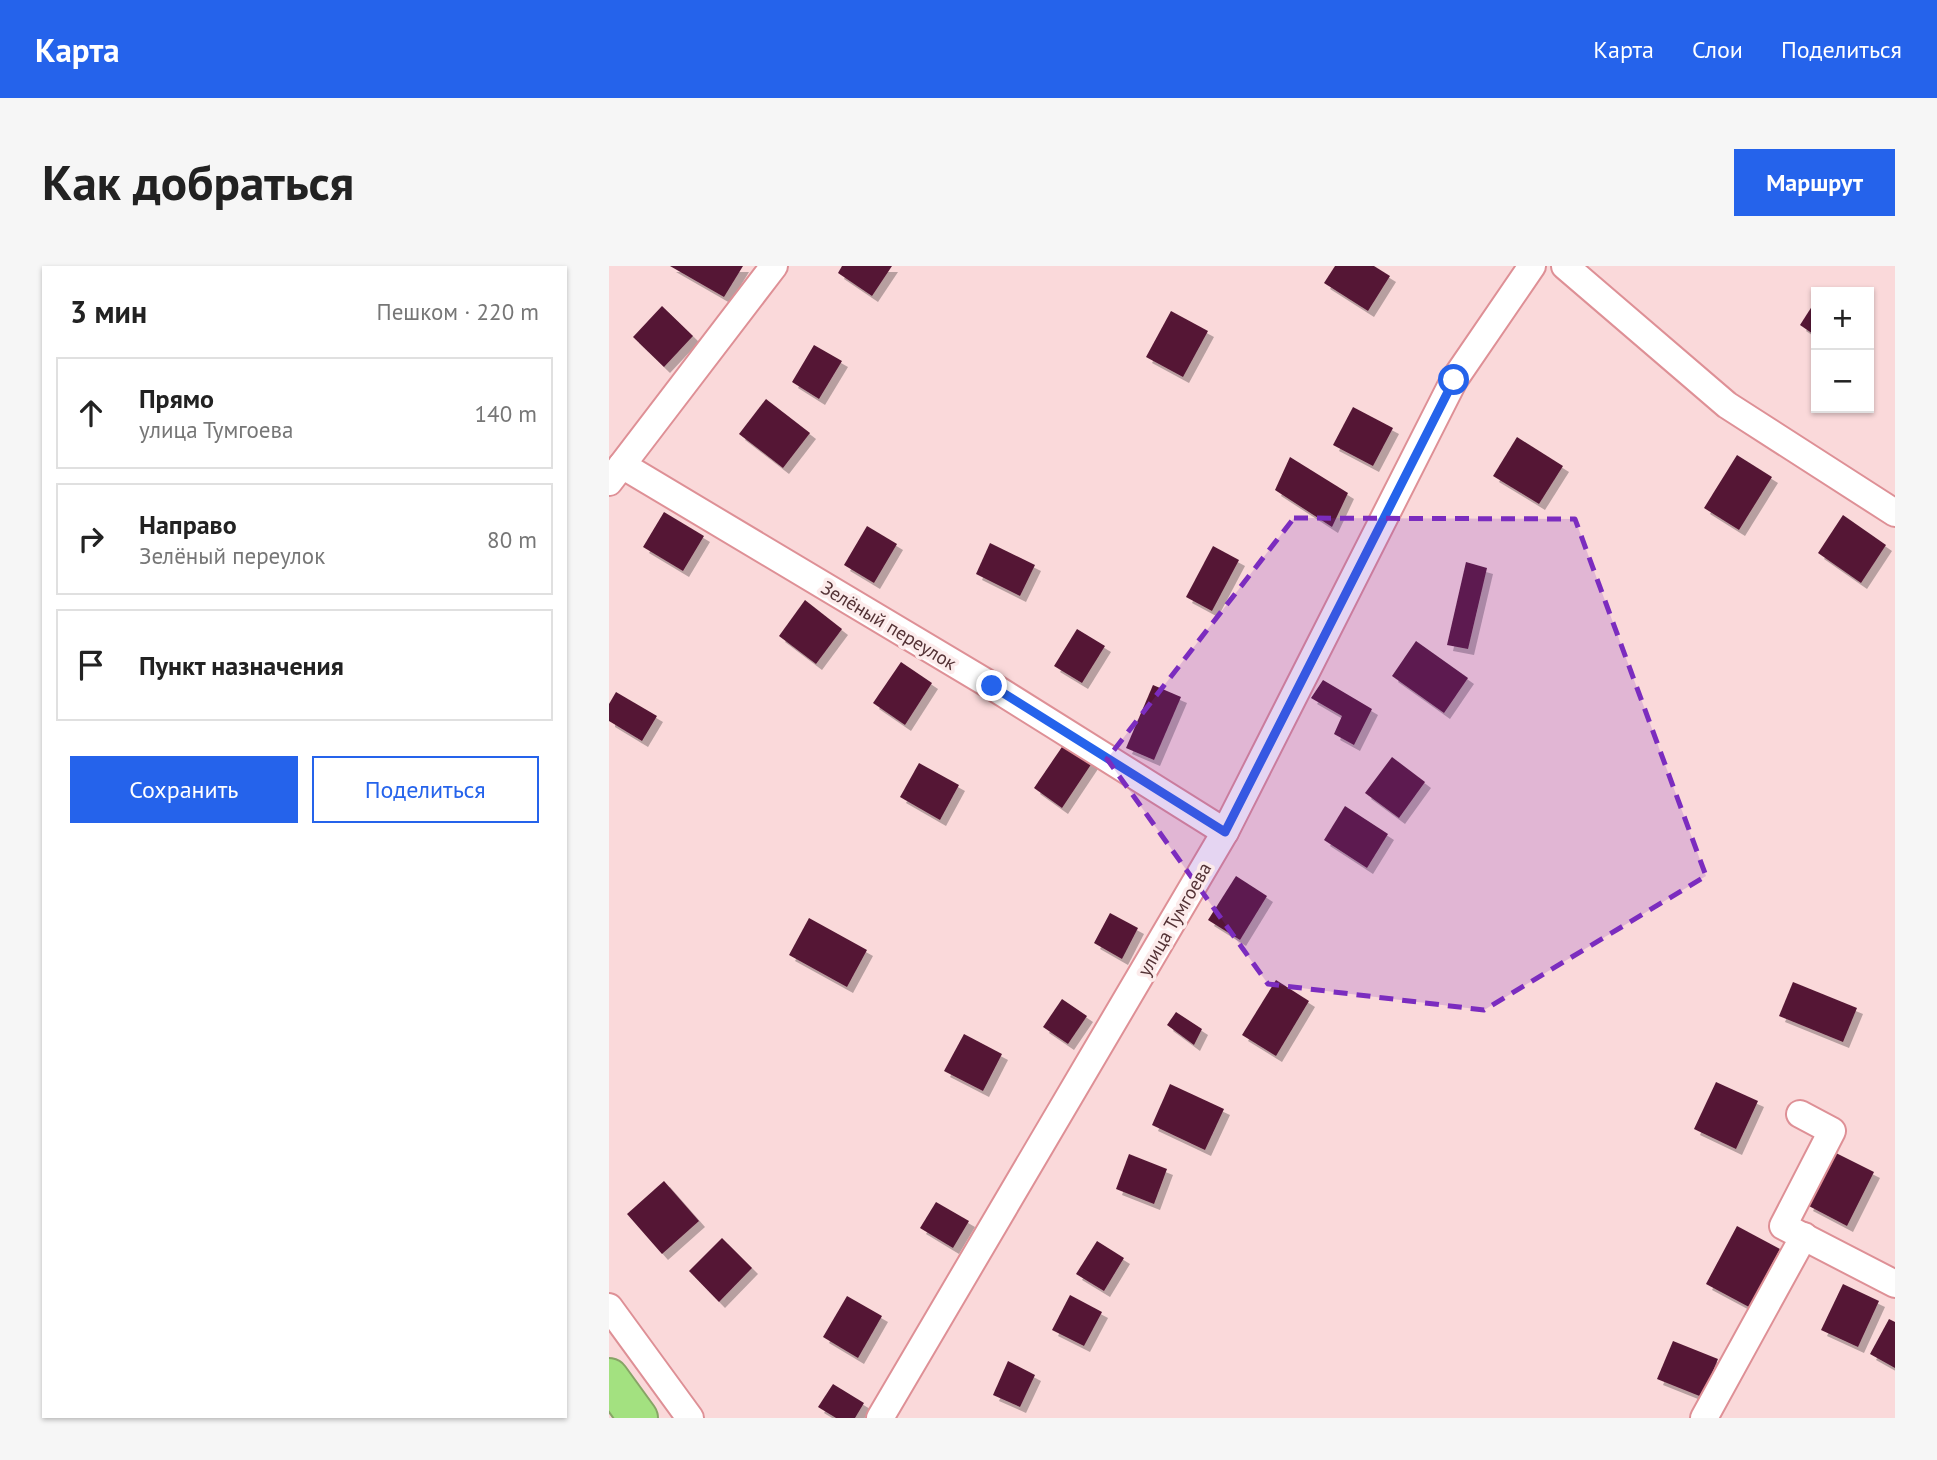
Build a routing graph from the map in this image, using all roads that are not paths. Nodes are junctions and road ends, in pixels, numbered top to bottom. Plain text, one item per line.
1 (775, 266) edge
2 (1532, 266) edge
3 (1565, 266) edge
4 (615, 473) edge
5 (1895, 513) edge
6 (1225, 832) junction
7 (1800, 1114) dead end
8 (1804, 1236) junction
9 (1895, 1284) edge
10 (609, 1307) edge
11 (609, 1378) edge
12 (638, 1418) edge
13 (690, 1418) edge
14 (880, 1418) edge
15 (1704, 1418) edge

1 - 4 street, Зелёный переулок
2 - 6 street, улица Тумгоева
3 - 5 street
4 - 6 street, Зелёный переулок
6 - 14 street, улица Тумгоева
7 - 8 street
8 - 9 street
8 - 15 street
10 - 13 street
11 - 12 highway

